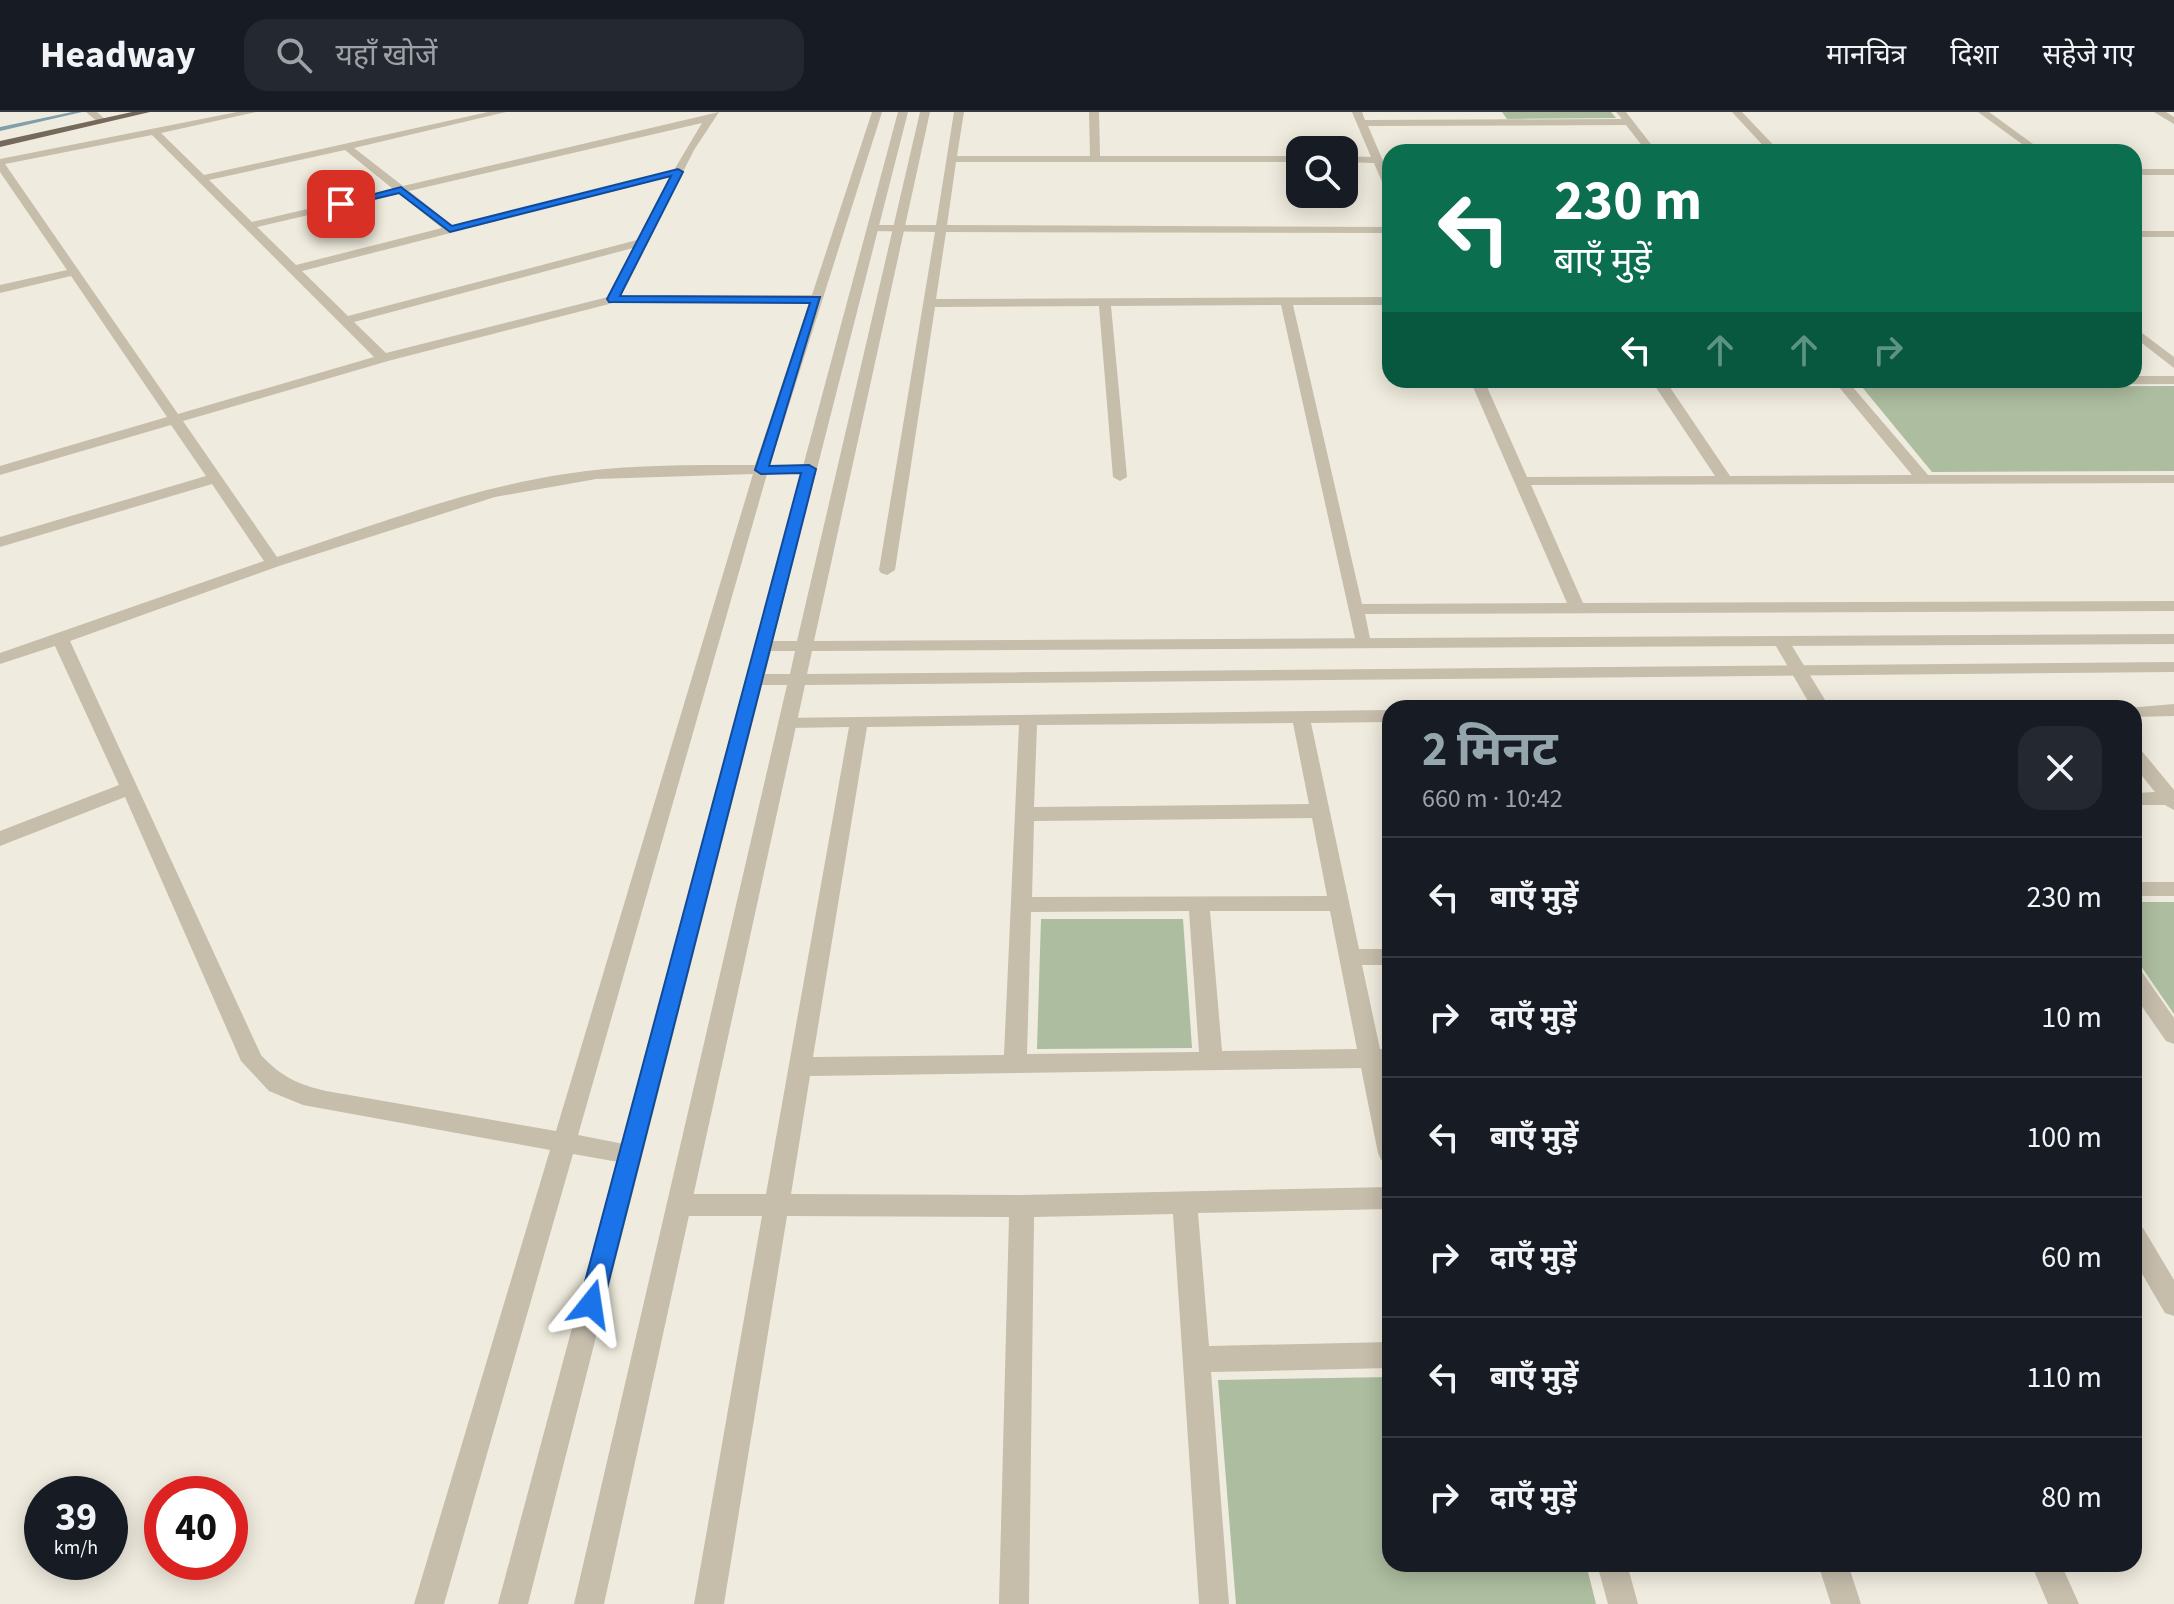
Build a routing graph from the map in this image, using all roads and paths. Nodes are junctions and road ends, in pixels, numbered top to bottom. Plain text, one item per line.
1 (116, 112) edge
2 (145, 112) edge
3 (251, 112) edge
4 (501, 112) edge
5 (877, 112) edge
6 (903, 112) edge
7 (925, 112) edge
8 (959, 112) edge
9 (1094, 112) edge
10 (1357, 112) edge
11 (1493, 112) edge
12 (1621, 112) edge
13 (1737, 112) edge
14 (1983, 112) edge
15 (2159, 112) edge
16 (712, 115) edge
17 (95, 116) edge
18 (2174, 121) edge
19 (1500, 122) junction
20 (1628, 122) junction
21 (1362, 123) junction
22 (154, 131) junction
23 (0, 137) edge
24 (0, 144) edge
25 (1646, 144) edge
26 (1767, 144) edge
27 (2028, 144) edge
28 (346, 146) junction
29 (952, 159) junction
30 (1095, 159) junction
31 (1286, 159) edge
32 (1358, 161) edge
33 (0, 163) edge
34 (1382, 163) edge
35 (1382, 165) edge
36 (678, 172) junction
37 (2142, 172) edge
38 (2174, 172) edge
39 (204, 178) junction
40 (7, 184) edge
41 (401, 189) junction
42 (251, 225) junction
43 (872, 228) junction
44 (899, 228) junction
45 (942, 228) junction
46 (450, 229) junction
47 (1382, 230) edge
48 (2142, 234) edge
49 (2173, 235) edge
50 (640, 243) junction
51 (294, 269) junction
52 (74, 272) junction
53 (0, 289) edge
54 (613, 299) junction
55 (817, 299) junction
56 (1382, 301) edge
57 (1286, 302) junction
58 (931, 303) junction
59 (1105, 303) junction
60 (347, 320) junction
61 (2142, 338) edge
62 (383, 358) junction
63 (2174, 364) edge
64 (2142, 380) edge
65 (2174, 380) edge
66 (1480, 388) edge
67 (1663, 388) edge
68 (1847, 388) edge
69 (175, 420) junction
70 (809, 469) junction
71 (761, 470) junction
72 (0, 471) edge
73 (1120, 477) dead end
74 (216, 478) junction
75 (2174, 479) edge
76 (1924, 480) junction
77 (1521, 481) junction
78 (1726, 481) junction
79 (0, 542) edge
80 (273, 563) junction
81 (887, 570) dead end
82 (2174, 606) edge
83 (1577, 608) junction
84 (1355, 609) junction
85 (60, 639) junction
86 (2174, 639) edge
87 (1781, 641) junction
88 (1363, 643) junction
89 (763, 646) junction
90 (805, 646) junction
91 (0, 659) edge
92 (2174, 667) edge
93 (1799, 670) junction
94 (754, 680) junction
95 (797, 680) junction
96 (1816, 700) edge
97 (2174, 710) edge
98 (2142, 711) edge
99 (1382, 716) edge
100 (1301, 717) junction
101 (1028, 720) junction
102 (787, 722) junction
103 (859, 722) junction
104 (2142, 764) edge
105 (130, 788) junction
106 (2142, 799) edge
107 (2172, 801) edge
108 (1320, 811) junction
109 (1024, 814) junction
110 (0, 839) edge
111 (2142, 889) edge
112 (2174, 889) edge
113 (1339, 903) junction
114 (1199, 904) junction
115 (1021, 905) junction
116 (1350, 957) junction
117 (1382, 957) edge
118 (2142, 989) edge
119 (2174, 1035) edge
120 (1380, 1059) edge
121 (1211, 1061) junction
122 (1015, 1064) junction
123 (800, 1067) junction
124 (567, 1143) junction
125 (630, 1154) junction
126 (1382, 1198) edge
127 (1185, 1203) junction
128 (679, 1205) junction
129 (777, 1205) junction
130 (1022, 1206) junction
131 (2142, 1250) edge
132 (2174, 1304) edge
133 (1382, 1355) edge
134 (1196, 1359) junction
135 (1614, 1572) edge
136 (1836, 1572) edge
137 (2050, 1572) edge
138 (429, 1604) edge
139 (513, 1604) edge
140 (589, 1604) edge
141 (709, 1604) edge
142 (1014, 1604) edge
143 (1214, 1604) edge
144 (1623, 1604) edge
145 (1846, 1604) edge
146 (2064, 1604) edge

1 - 17 main road
2 - 17 main road
3 - 22 street
4 - 28 street
5 - 55 street
6 - 43 street
7 - 44 street
8 - 29 street
9 - 30 street
10 - 21 street
11 - 19 street
12 - 20 street
13 - 26 street
14 - 27 street
15 - 18 street
16 - 36 street
16 - 41 street
17 - 23 main road
17 - 24 main road
19 - 20 street
19 - 21 street
20 - 25 street
21 - 34 street
22 - 33 street
22 - 39 street
28 - 39 street
28 - 41 street
29 - 30 street
29 - 45 street
30 - 31 street
32 - 35 street
33 - 40 street
36 - 46 street
36 - 50 street
37 - 38 street
39 - 42 street
40 - 52 street
41 - 42 street
41 - 46 street
42 - 51 street
43 - 44 street
43 - 70 street
44 - 45 street
44 - 90 street
45 - 47 street
45 - 58 street
46 - 51 street
48 - 49 street
50 - 54 street
50 - 60 street
51 - 60 street
52 - 53 street
52 - 69 street
54 - 55 street
54 - 62 street
55 - 71 street
56 - 57 street
57 - 59 street
57 - 84 street
58 - 59 street
58 - 81 street
59 - 73 street
60 - 62 street
61 - 63 street
62 - 69 street
64 - 65 street
66 - 77 street
67 - 78 street
68 - 76 street
69 - 72 street
69 - 74 street
70 - 71 street
70 - 89 street
71 - 80 street
71 - 124 street
74 - 79 street
74 - 80 street
75 - 76 street
76 - 78 street
77 - 78 street
77 - 83 street
80 - 85 street
82 - 83 street
83 - 84 street
84 - 88 street
85 - 91 street
85 - 105 street
86 - 87 street
87 - 88 street
87 - 93 street
88 - 90 street
89 - 90 street
89 - 94 street
90 - 95 street
92 - 93 street
93 - 95 street
93 - 96 street
94 - 95 street
94 - 125 street
95 - 102 street
97 - 98 street
99 - 100 street
100 - 101 street
100 - 108 street
101 - 103 street
101 - 109 street
102 - 103 street
102 - 128 street
103 - 123 street
104 - 107 street
105 - 110 street
105 - 124 street
106 - 107 street
108 - 109 street
108 - 113 street
109 - 115 street
111 - 112 street
113 - 114 street
113 - 116 street
114 - 115 street
114 - 121 street
115 - 122 street
116 - 117 street
116 - 120 street
118 - 119 street
120 - 121 street
121 - 122 street
122 - 123 street
123 - 129 street
124 - 125 street
124 - 138 street
125 - 139 street
126 - 127 street
127 - 130 street
127 - 134 street
128 - 129 street
128 - 140 street
129 - 130 street
129 - 141 street
130 - 142 street
131 - 132 street
133 - 134 street
134 - 143 street
135 - 144 street
136 - 145 street
137 - 146 street

